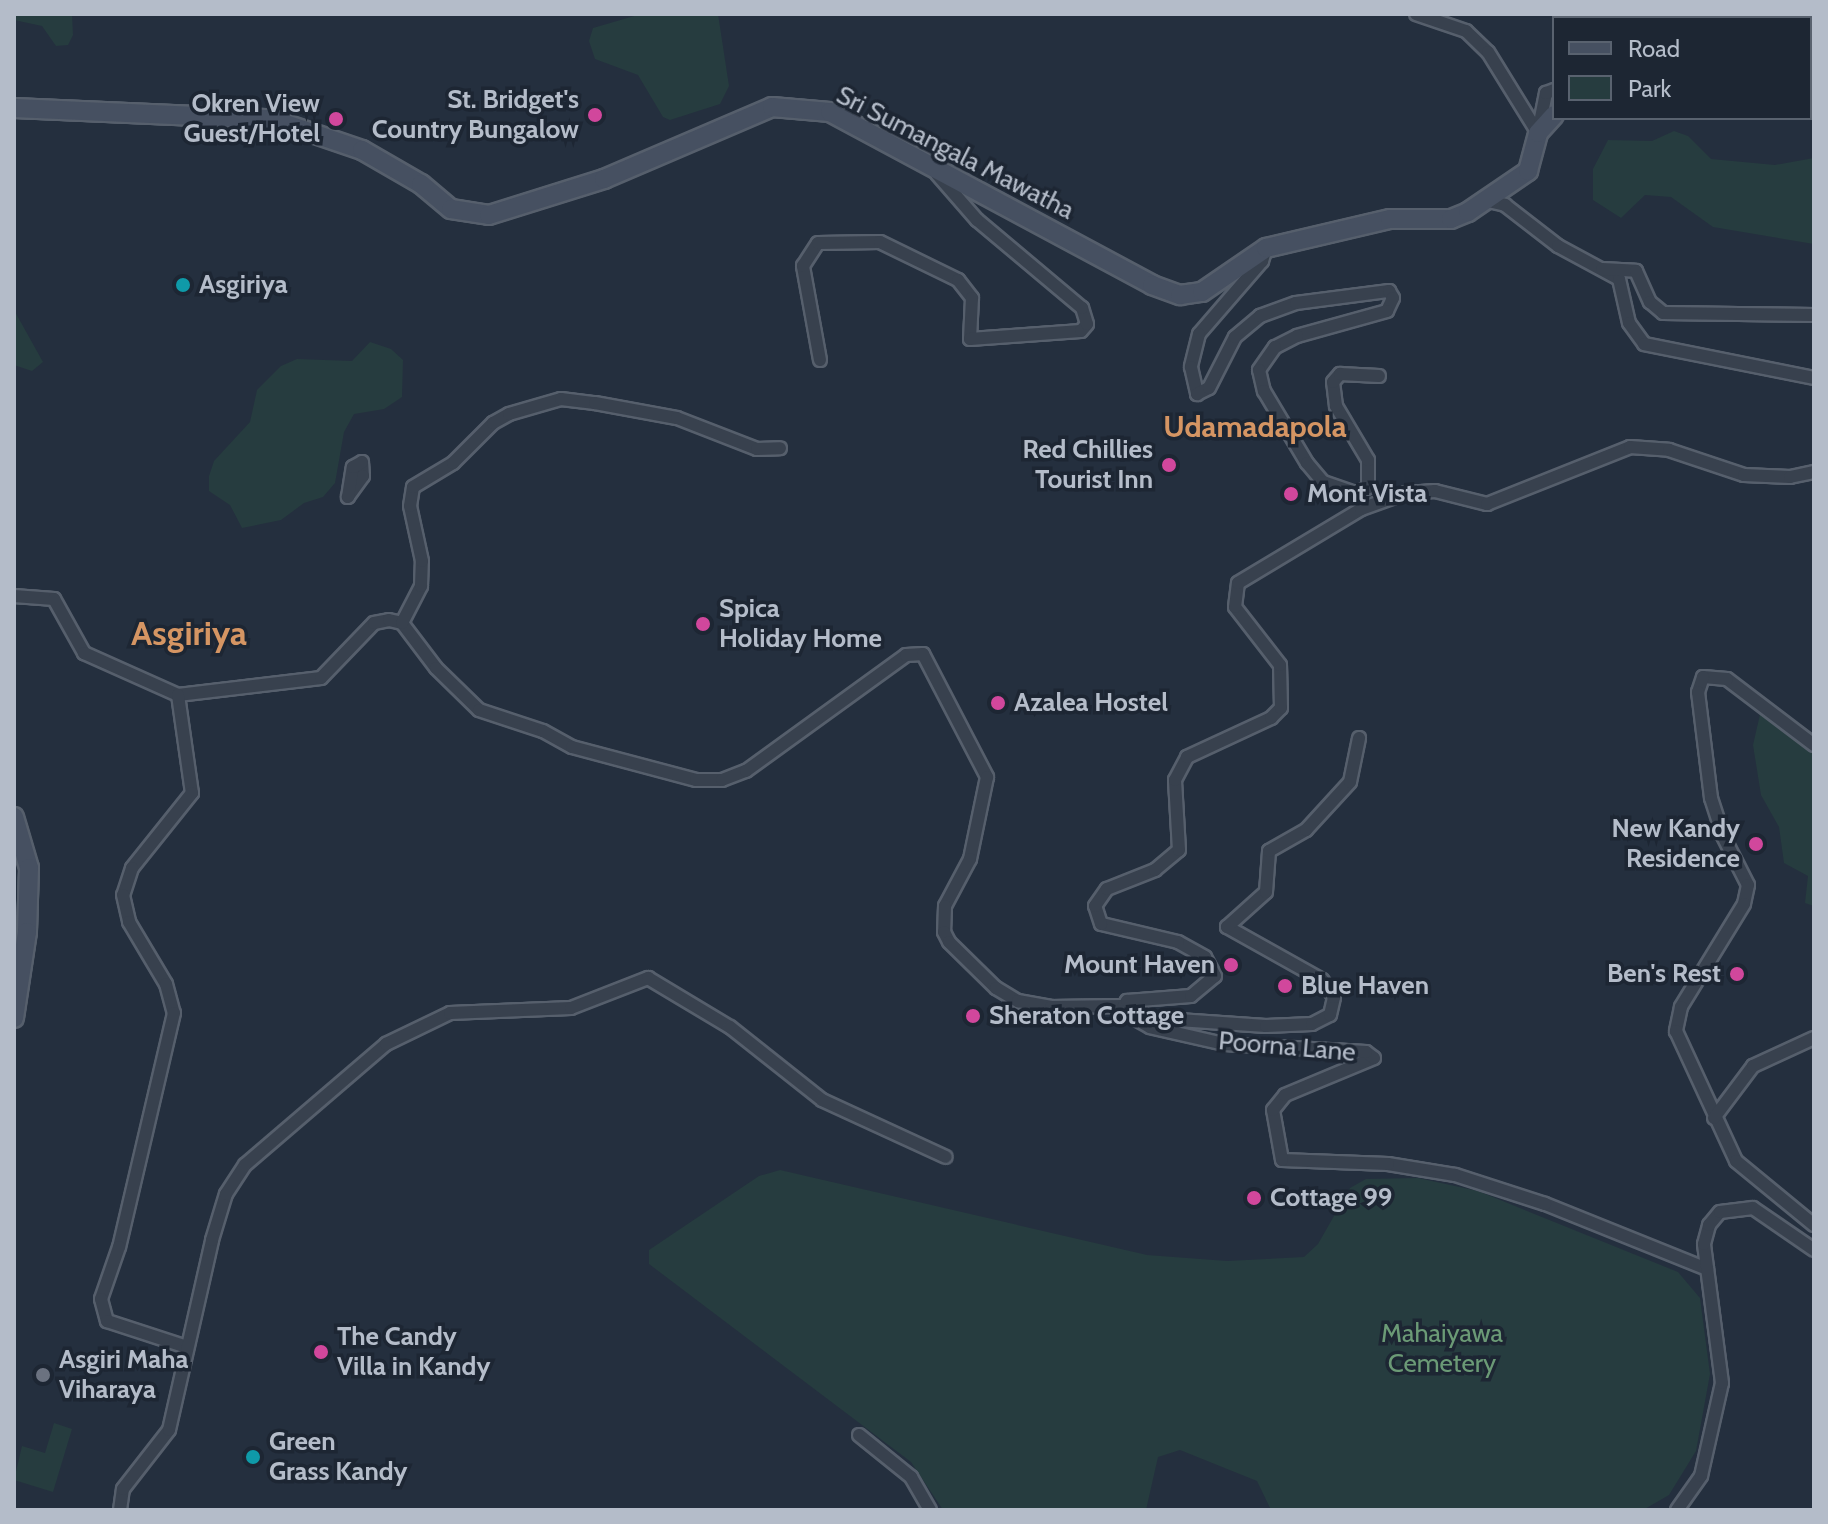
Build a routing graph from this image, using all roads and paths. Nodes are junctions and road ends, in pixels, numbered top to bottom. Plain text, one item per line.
1 (1416, 14) edge
2 (1552, 91) edge
3 (14, 108) edge
4 (1552, 117) edge
5 (1538, 133) junction
6 (929, 165) junction
7 (1481, 200) junction
8 (1266, 248) junction
9 (1602, 269) junction
10 (1814, 315) edge
11 (820, 360) dead end
12 (1379, 376) dead end
13 (1814, 378) edge
14 (780, 448) dead end
15 (1814, 472) edge
16 (14, 596) edge
17 (402, 623) junction
18 (178, 695) junction
19 (1359, 738) dead end
20 (1814, 745) edge
21 (14, 817) edge
22 (1128, 1012) junction
23 (14, 1018) edge
24 (1814, 1038) edge
25 (1714, 1118) junction
26 (946, 1157) dead end
27 (1814, 1225) edge
28 (1814, 1250) edge
29 (1707, 1269) junction
30 (187, 1347) junction
31 (859, 1435) dead end
32 (120, 1510) edge
33 (930, 1510) edge
34 (1677, 1510) edge

1 - 5 street
2 - 5 street
3 - 6 street, Sri Sumangala Mawatha
4 - 5 street
5 - 7 street, Sri Sumangala Mawatha
6 - 8 street, Sri Sumangala Mawatha
6 - 11 street
7 - 8 street, Sri Sumangala Mawatha
7 - 9 street
8 - 12 street
9 - 10 street
9 - 13 street
14 - 17 street
15 - 22 street
16 - 18 street
17 - 18 street
17 - 22 street
18 - 30 street
19 - 22 street
20 - 25 street
21 - 23 street
22 - 29 street, Poorna Lane
24 - 25 street
25 - 27 street
26 - 30 street
28 - 29 street
29 - 34 street
30 - 32 street
31 - 33 street

